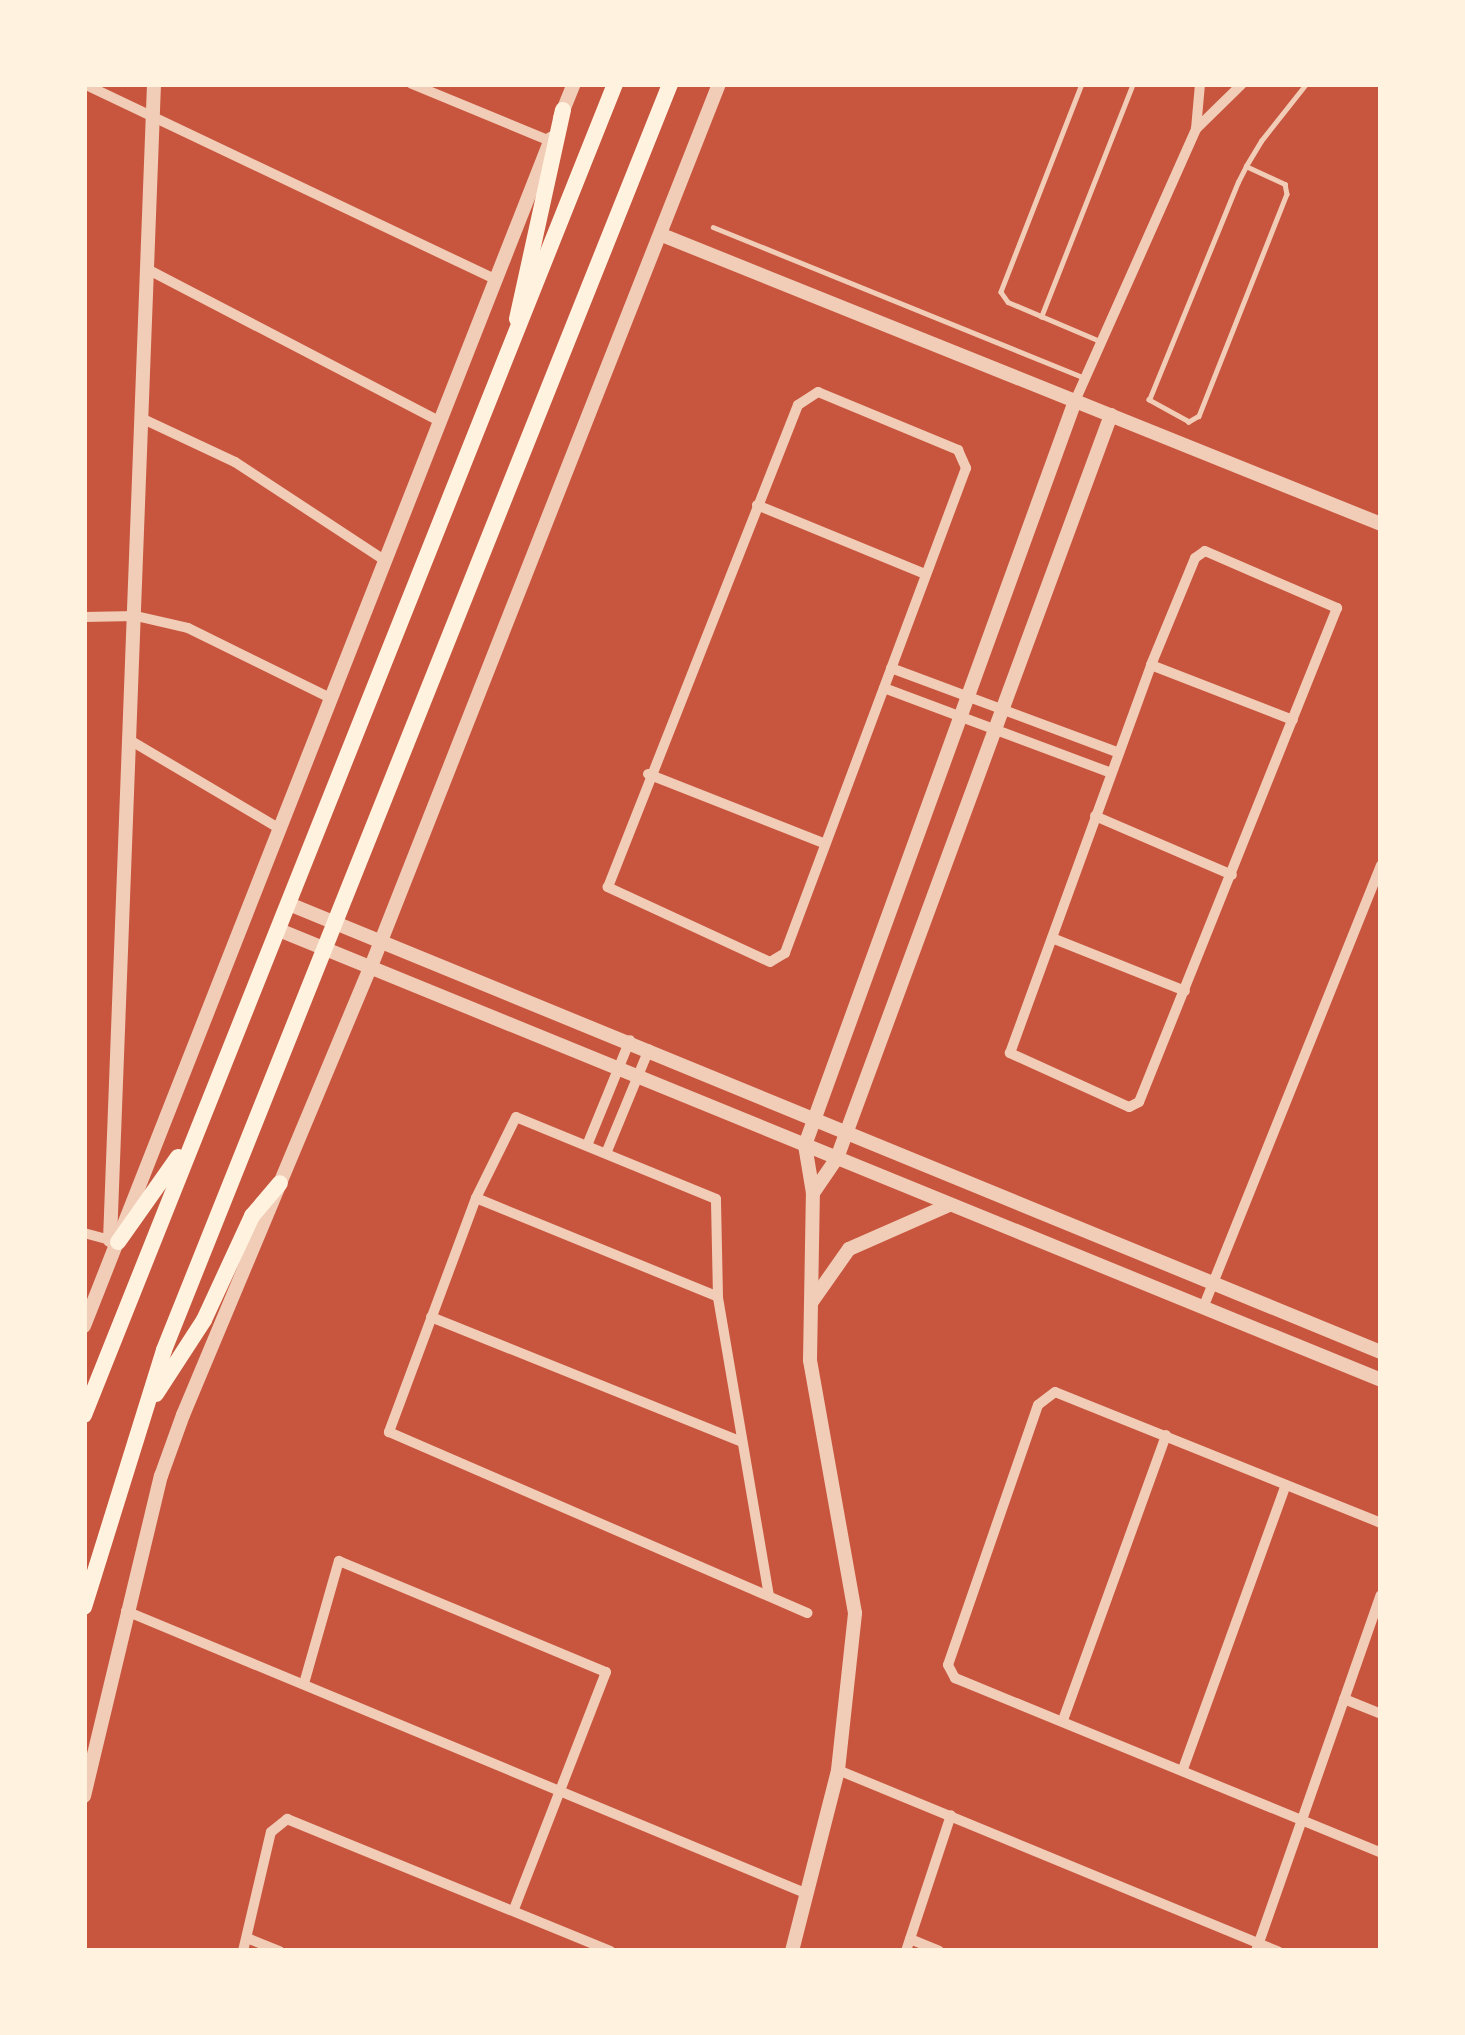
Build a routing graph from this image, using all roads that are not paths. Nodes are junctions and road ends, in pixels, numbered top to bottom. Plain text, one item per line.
1 (84, 84) edge
2 (154, 84) edge
3 (412, 84) edge
4 (574, 84) edge
5 (615, 84) edge
6 (670, 84) edge
7 (719, 84) edge
8 (1082, 84) edge
9 (1133, 84) edge
10 (1200, 84) edge
11 (1242, 84) edge
12 (1306, 84) edge
13 (563, 110) junction
14 (153, 115) junction
15 (1196, 129) junction
16 (550, 141) junction
17 (1246, 166) junction
18 (713, 227) dead end
19 (662, 235) junction
20 (147, 269) junction
21 (496, 280) junction
22 (1041, 317) junction
23 (516, 337) junction
24 (1100, 341) junction
25 (1085, 378) junction
26 (1075, 400) junction
27 (1111, 415) junction
28 (141, 418) junction
29 (439, 421) junction
30 (757, 505) junction
31 (1381, 524) edge
32 (386, 561) junction
33 (925, 574) junction
34 (136, 616) junction
35 (84, 617) edge
36 (1151, 665) junction
37 (891, 668) junction
38 (884, 688) junction
39 (965, 695) junction
40 (330, 698) junction
41 (1003, 709) junction
42 (957, 716) junction
43 (1293, 720) junction
44 (995, 730) junction
45 (133, 742) junction
46 (1119, 754) junction
47 (1111, 773) junction
48 (647, 774) junction
49 (1095, 816) junction
50 (277, 827) junction
51 (823, 842) junction
52 (1381, 866) edge
53 (1232, 875) junction
54 (290, 904) junction
55 (334, 920) junction
56 (279, 930) junction
57 (1052, 938) junction
58 (382, 940) junction
59 (323, 948) junction
60 (370, 969) junction
61 (1185, 991) junction
62 (630, 1040) junction
63 (649, 1048) junction
64 (618, 1072) junction
65 (636, 1079) junction
66 (207, 1111) junction
67 (813, 1116) junction
68 (846, 1129) junction
69 (588, 1143) junction
70 (805, 1145) junction
71 (607, 1151) junction
72 (837, 1158) junction
73 (280, 1183) junction
74 (813, 1193) junction
75 (476, 1198) junction
76 (951, 1204) junction
77 (84, 1233) edge
78 (114, 1241) junction
79 (1211, 1284) junction
80 (718, 1297) junction
81 (809, 1307) junction
82 (1202, 1308) junction
83 (431, 1317) junction
84 (84, 1326) edge
85 (1381, 1352) edge
86 (1381, 1380) edge
87 (142, 1414) junction
88 (84, 1415) edge
89 (1166, 1435) junction
90 (742, 1442) junction
91 (1286, 1485) junction
92 (1381, 1523) edge
93 (1381, 1595) edge
94 (770, 1596) junction
95 (84, 1607) edge
96 (126, 1611) junction
97 (808, 1612) dead end
98 (305, 1681) junction
99 (1345, 1699) junction
100 (1381, 1714) edge
101 (1063, 1720) junction
102 (1183, 1768) junction
103 (838, 1770) junction
104 (565, 1790) junction
105 (84, 1796) edge
106 (951, 1815) junction
107 (1302, 1820) junction
108 (1381, 1853) edge
109 (805, 1894) junction
110 (514, 1909) junction
111 (245, 1945) edge
112 (908, 1945) edge
113 (1257, 1947) edge
114 (280, 1951) edge
115 (610, 1951) edge
116 (792, 1951) edge
117 (939, 1951) edge
118 (1278, 1951) edge

1 - 14 street
2 - 14 street
3 - 16 street
4 - 13 street
5 - 23 main road
6 - 55 main road
7 - 19 street
8 - 22 lane
9 - 22 lane
10 - 15 street
11 - 15 street
12 - 17 lane
13 - 16 street
13 - 23 main road
14 - 20 street
14 - 21 street
15 - 24 street
16 - 21 street
17 - 17 lane
18 - 25 lane
19 - 26 street
19 - 58 street
20 - 28 street
20 - 29 street
21 - 29 street
22 - 24 lane
23 - 54 main road
24 - 25 street
25 - 26 street
26 - 27 street
26 - 39 street
27 - 31 street
27 - 41 street
28 - 32 street
28 - 34 street
29 - 32 street
30 - 33 street
30 - 33 street
30 - 48 street
32 - 40 street
33 - 37 street
34 - 35 street
34 - 40 street
34 - 45 street
36 - 43 street
36 - 43 street
36 - 46 street
37 - 38 street
37 - 39 street
38 - 42 street
38 - 51 street
39 - 41 street
39 - 42 street
40 - 50 street
41 - 44 street
41 - 46 street
42 - 44 street
42 - 67 street
43 - 53 street
44 - 47 street
44 - 68 street
45 - 50 street
45 - 78 street
46 - 47 street
47 - 49 street
48 - 51 street
48 - 51 street
49 - 53 street
49 - 57 street
50 - 78 street
52 - 79 street
53 - 61 street
54 - 55 street
54 - 56 main road
55 - 58 street
55 - 59 main road
56 - 59 street
56 - 66 main road
57 - 61 street
57 - 61 street
58 - 60 street
58 - 62 street
59 - 60 street
59 - 87 main road
60 - 64 street
60 - 73 street
62 - 63 street
62 - 64 street
63 - 65 street
63 - 67 street
64 - 65 street
64 - 69 street
65 - 70 street
65 - 71 street
66 - 78 main road
66 - 88 main road
67 - 68 street
67 - 70 street
68 - 72 street
68 - 79 street
69 - 71 street
69 - 75 street
70 - 72 street
70 - 74 street
71 - 80 street
72 - 74 street
72 - 76 street
73 - 87 main road
73 - 96 street
74 - 81 street
75 - 80 street
75 - 83 street
76 - 81 street
76 - 82 street
77 - 78 street
78 - 84 street
79 - 82 street
79 - 85 street
80 - 90 street
81 - 103 street
82 - 86 street
83 - 90 street
83 - 94 street
87 - 95 main road
89 - 91 street
89 - 101 street
89 - 101 street
90 - 94 street
91 - 92 street
91 - 102 street
93 - 99 street
94 - 97 street
96 - 98 street
96 - 105 street
98 - 104 street
98 - 104 street
99 - 100 street
99 - 107 street
101 - 102 street
102 - 107 street
103 - 106 street
103 - 109 street
104 - 109 street
104 - 110 street
106 - 112 street
106 - 113 street
107 - 108 street
107 - 113 street
109 - 116 street
110 - 111 street
110 - 115 street
111 - 114 street
112 - 117 street
113 - 118 street

